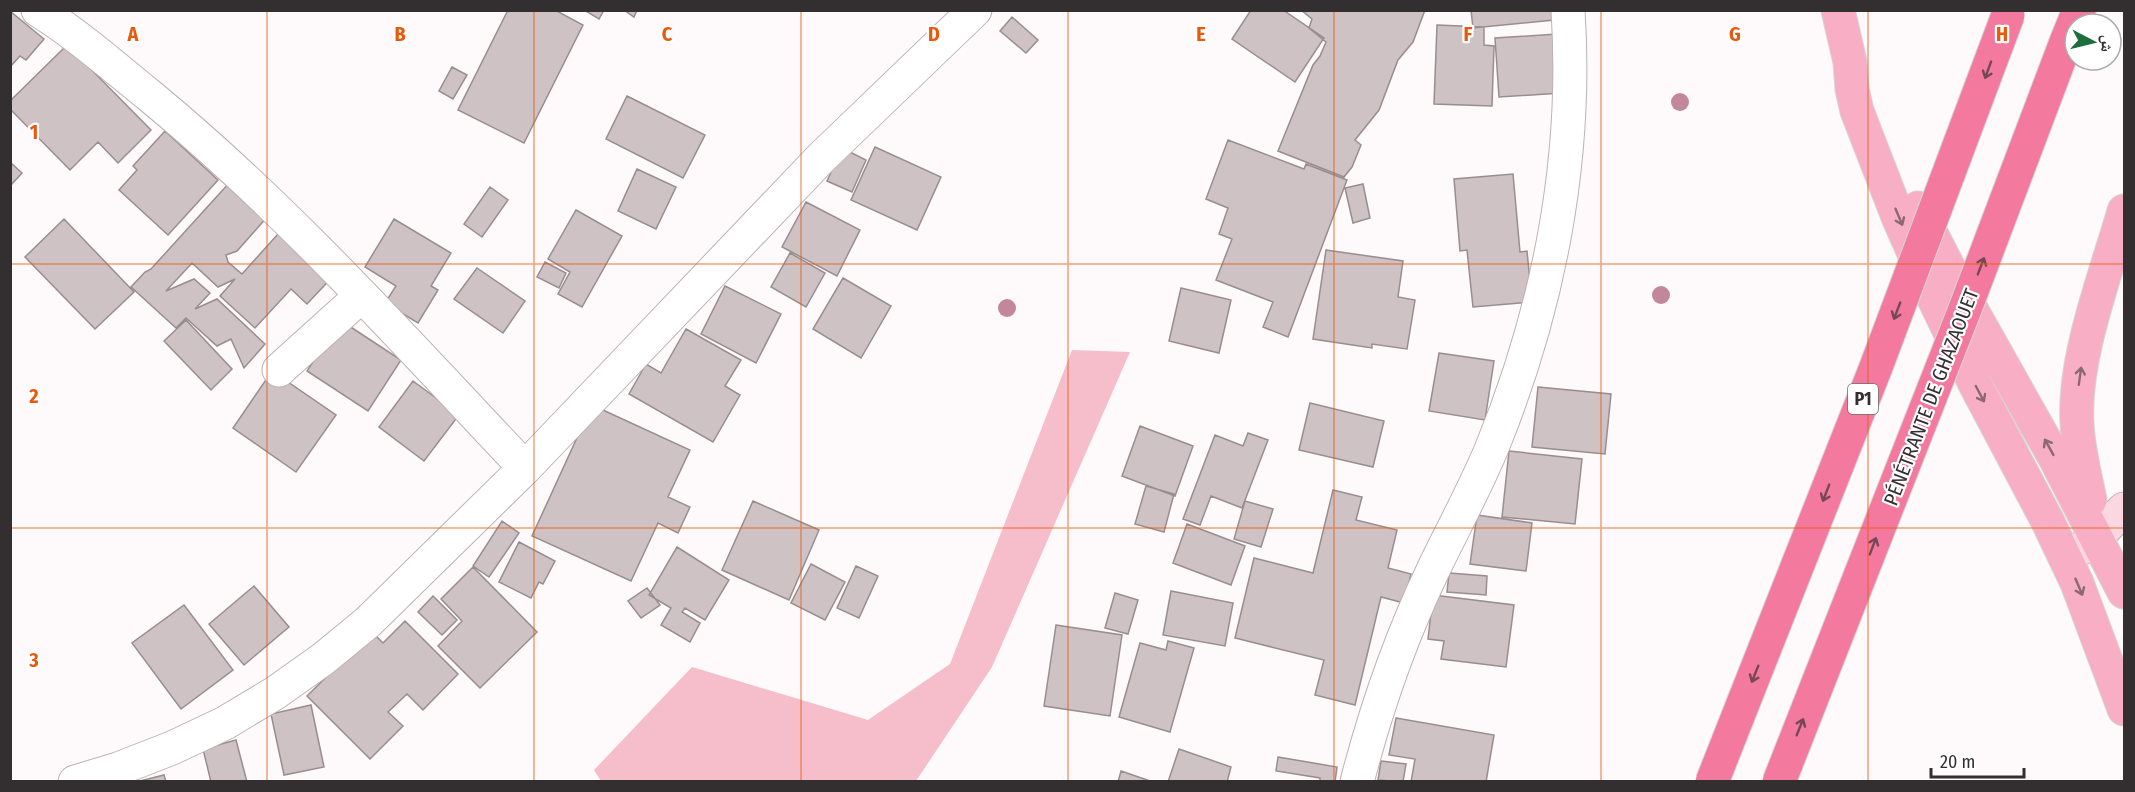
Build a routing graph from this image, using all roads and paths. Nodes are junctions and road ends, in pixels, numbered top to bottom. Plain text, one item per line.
1 (38, 10) edge
2 (975, 10) edge
3 (1568, 10) edge
4 (1838, 10) edge
5 (2079, 10) edge
6 (2009, 13) edge
7 (1850, 62) junction
8 (2124, 211) edge
9 (361, 296) junction
10 (279, 370) dead end
11 (525, 468) junction
12 (2124, 510) edge
13 (2097, 537) junction
14 (2065, 556) junction
15 (2124, 592) edge
16 (2124, 709) edge
17 (75, 782) edge
18 (1357, 782) edge
19 (1712, 782) edge
20 (1779, 782) edge

1 - 9 street
2 - 11 street
3 - 18 street
4 - 7 main road
20 -> 5 highway, PÉNÉTRANTE DE GHAZAOUET, bridge
6 -> 19 highway, P1, bridge
13 -> 7 main road
7 -> 14 main road
13 -> 8 main road
9 - 10 street
9 - 11 street
11 - 17 street
12 - 13 main road
13 - 14 main road
13 - 15 main road
14 -> 16 main road

